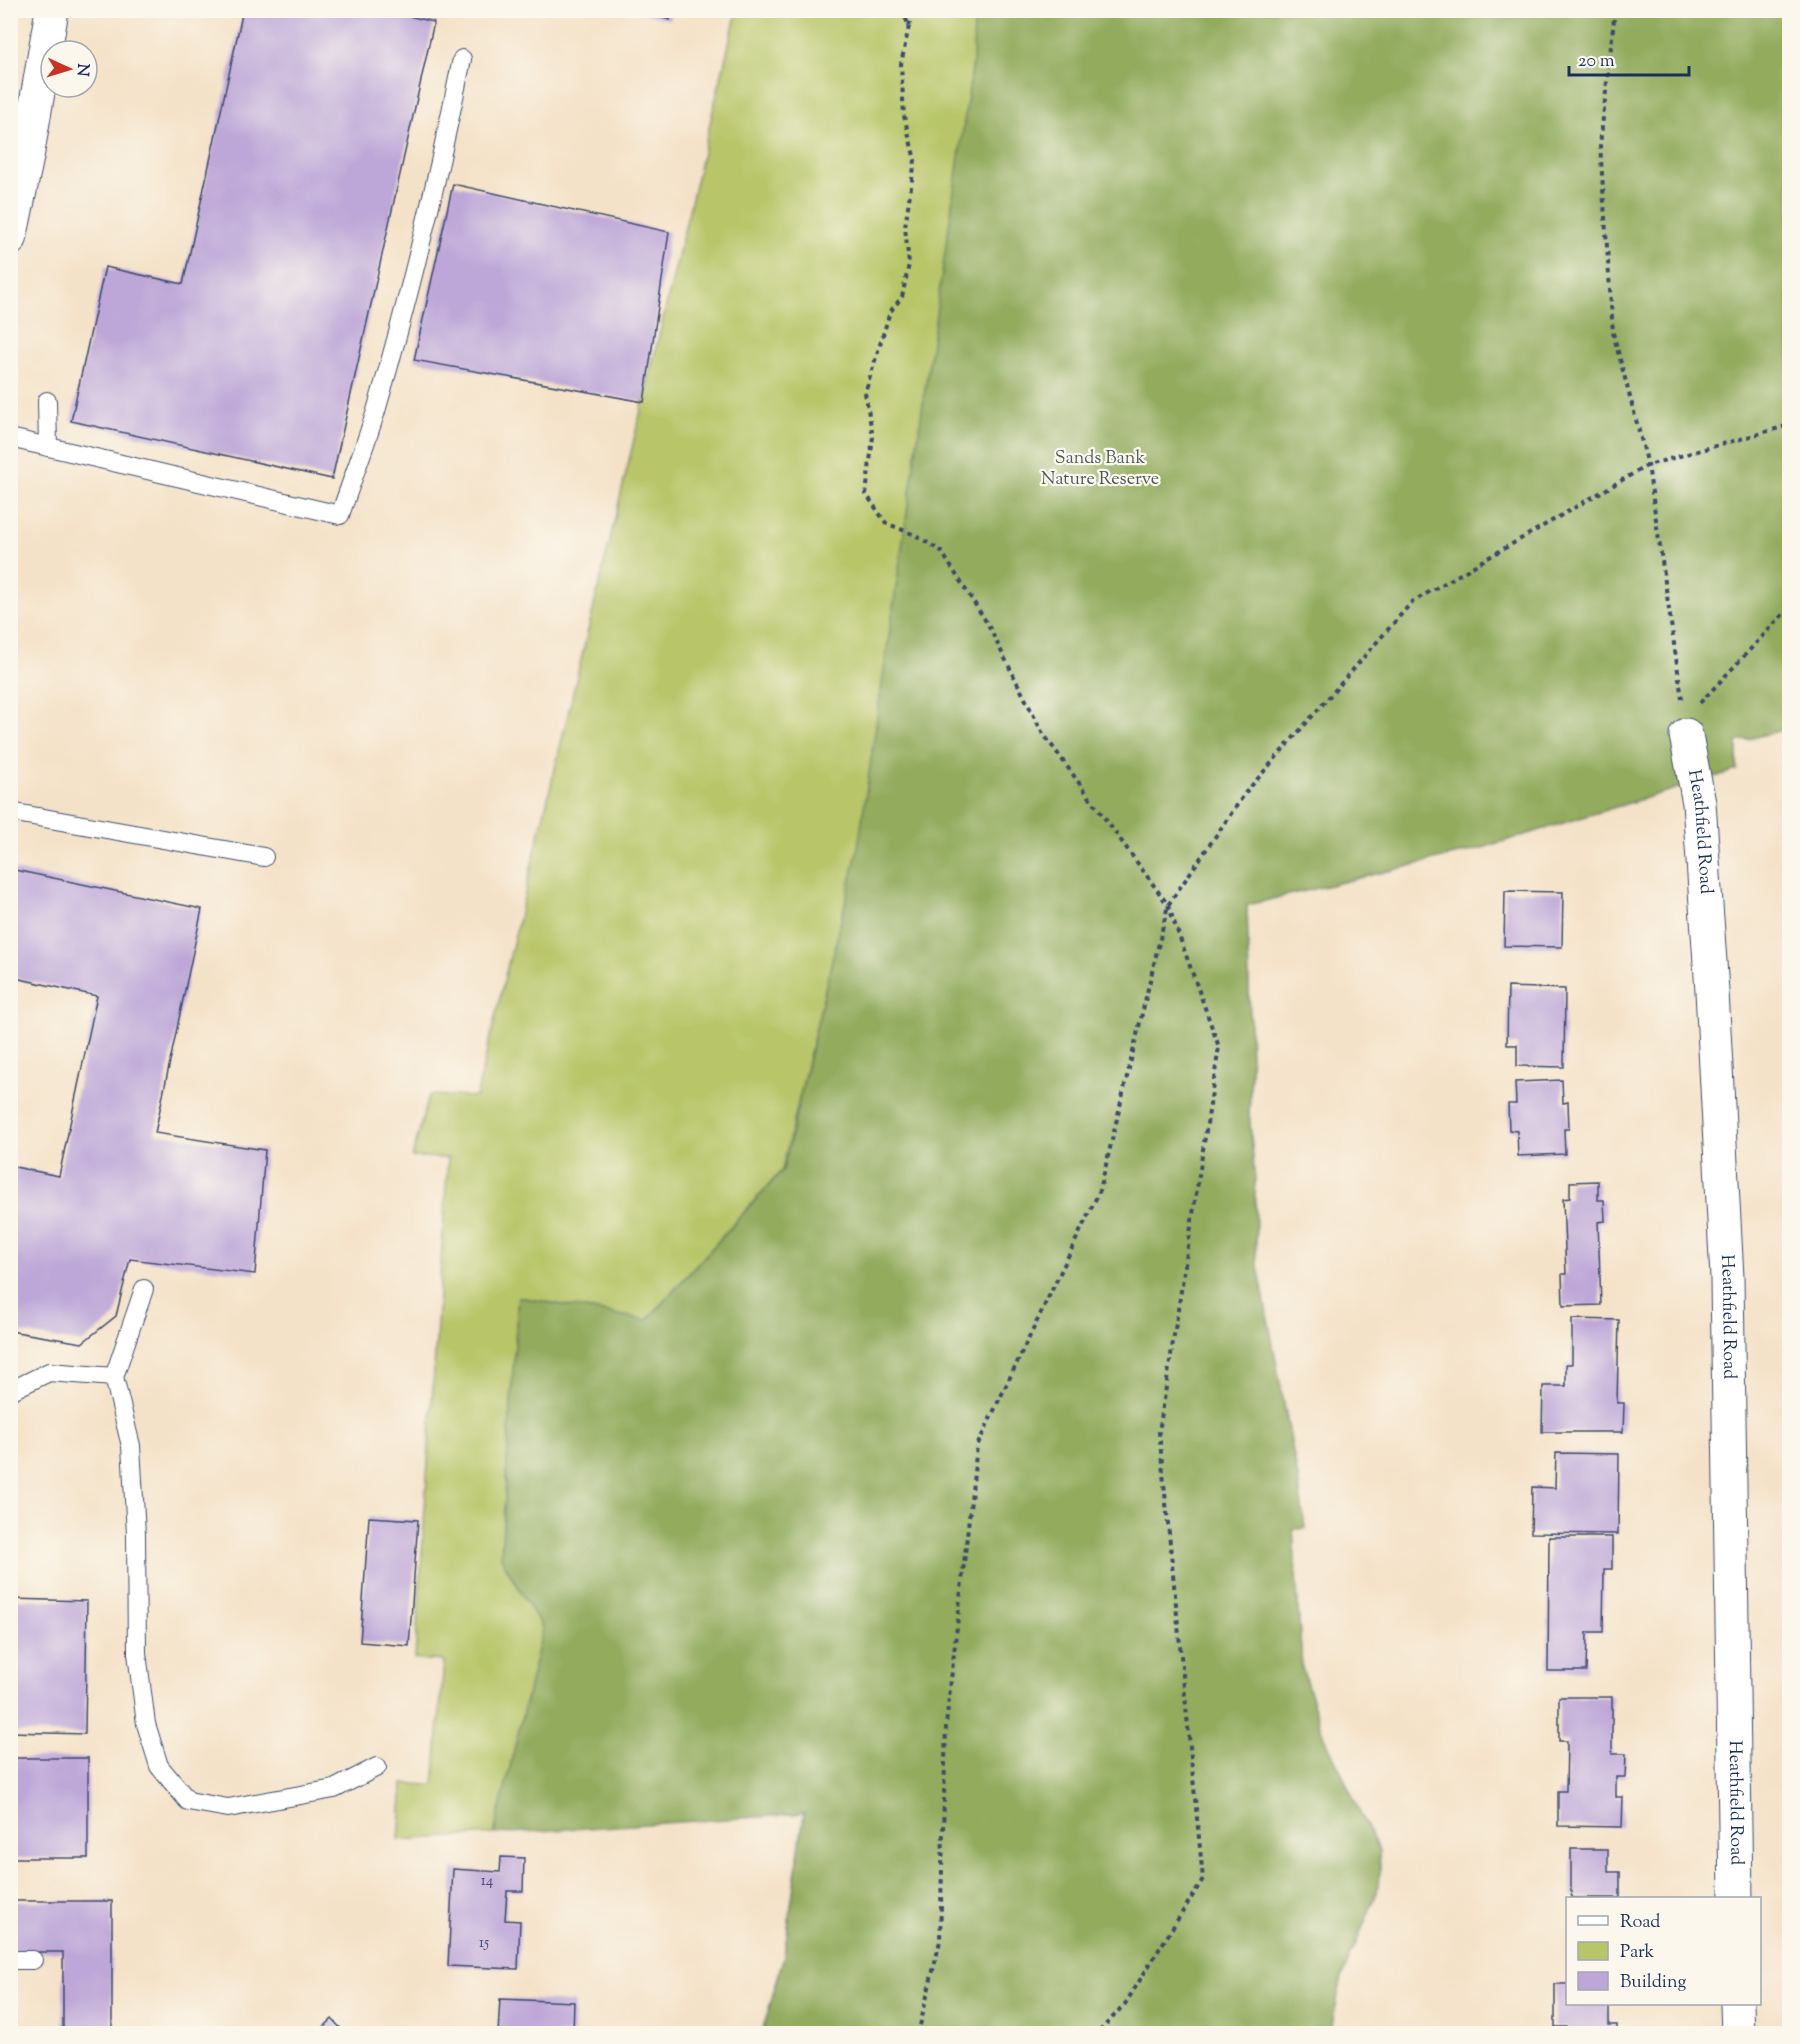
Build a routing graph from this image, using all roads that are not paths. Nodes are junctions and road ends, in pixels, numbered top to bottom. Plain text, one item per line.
1 (52, 10) edge
2 (462, 59) dead end
3 (10, 239) edge
4 (47, 400) dead end
5 (10, 438) edge
6 (48, 447) junction
7 (1685, 727) road end
8 (10, 812) edge
9 (264, 857) dead end
10 (144, 1289) dead end
11 (114, 1377) junction
12 (10, 1391) edge
13 (377, 1767) dead end
14 (1736, 1897) edge
15 (10, 1960) edge
16 (33, 1960) dead end
17 (1737, 2005) edge
18 (1738, 2034) edge

1 - 3 street
2 - 6 lane
4 - 6 lane
5 - 6 lane
7 - 14 street, Heathfield Road
8 - 9 lane
10 - 11 lane
11 - 12 lane
11 - 13 lane
15 - 16 lane
17 - 18 street

